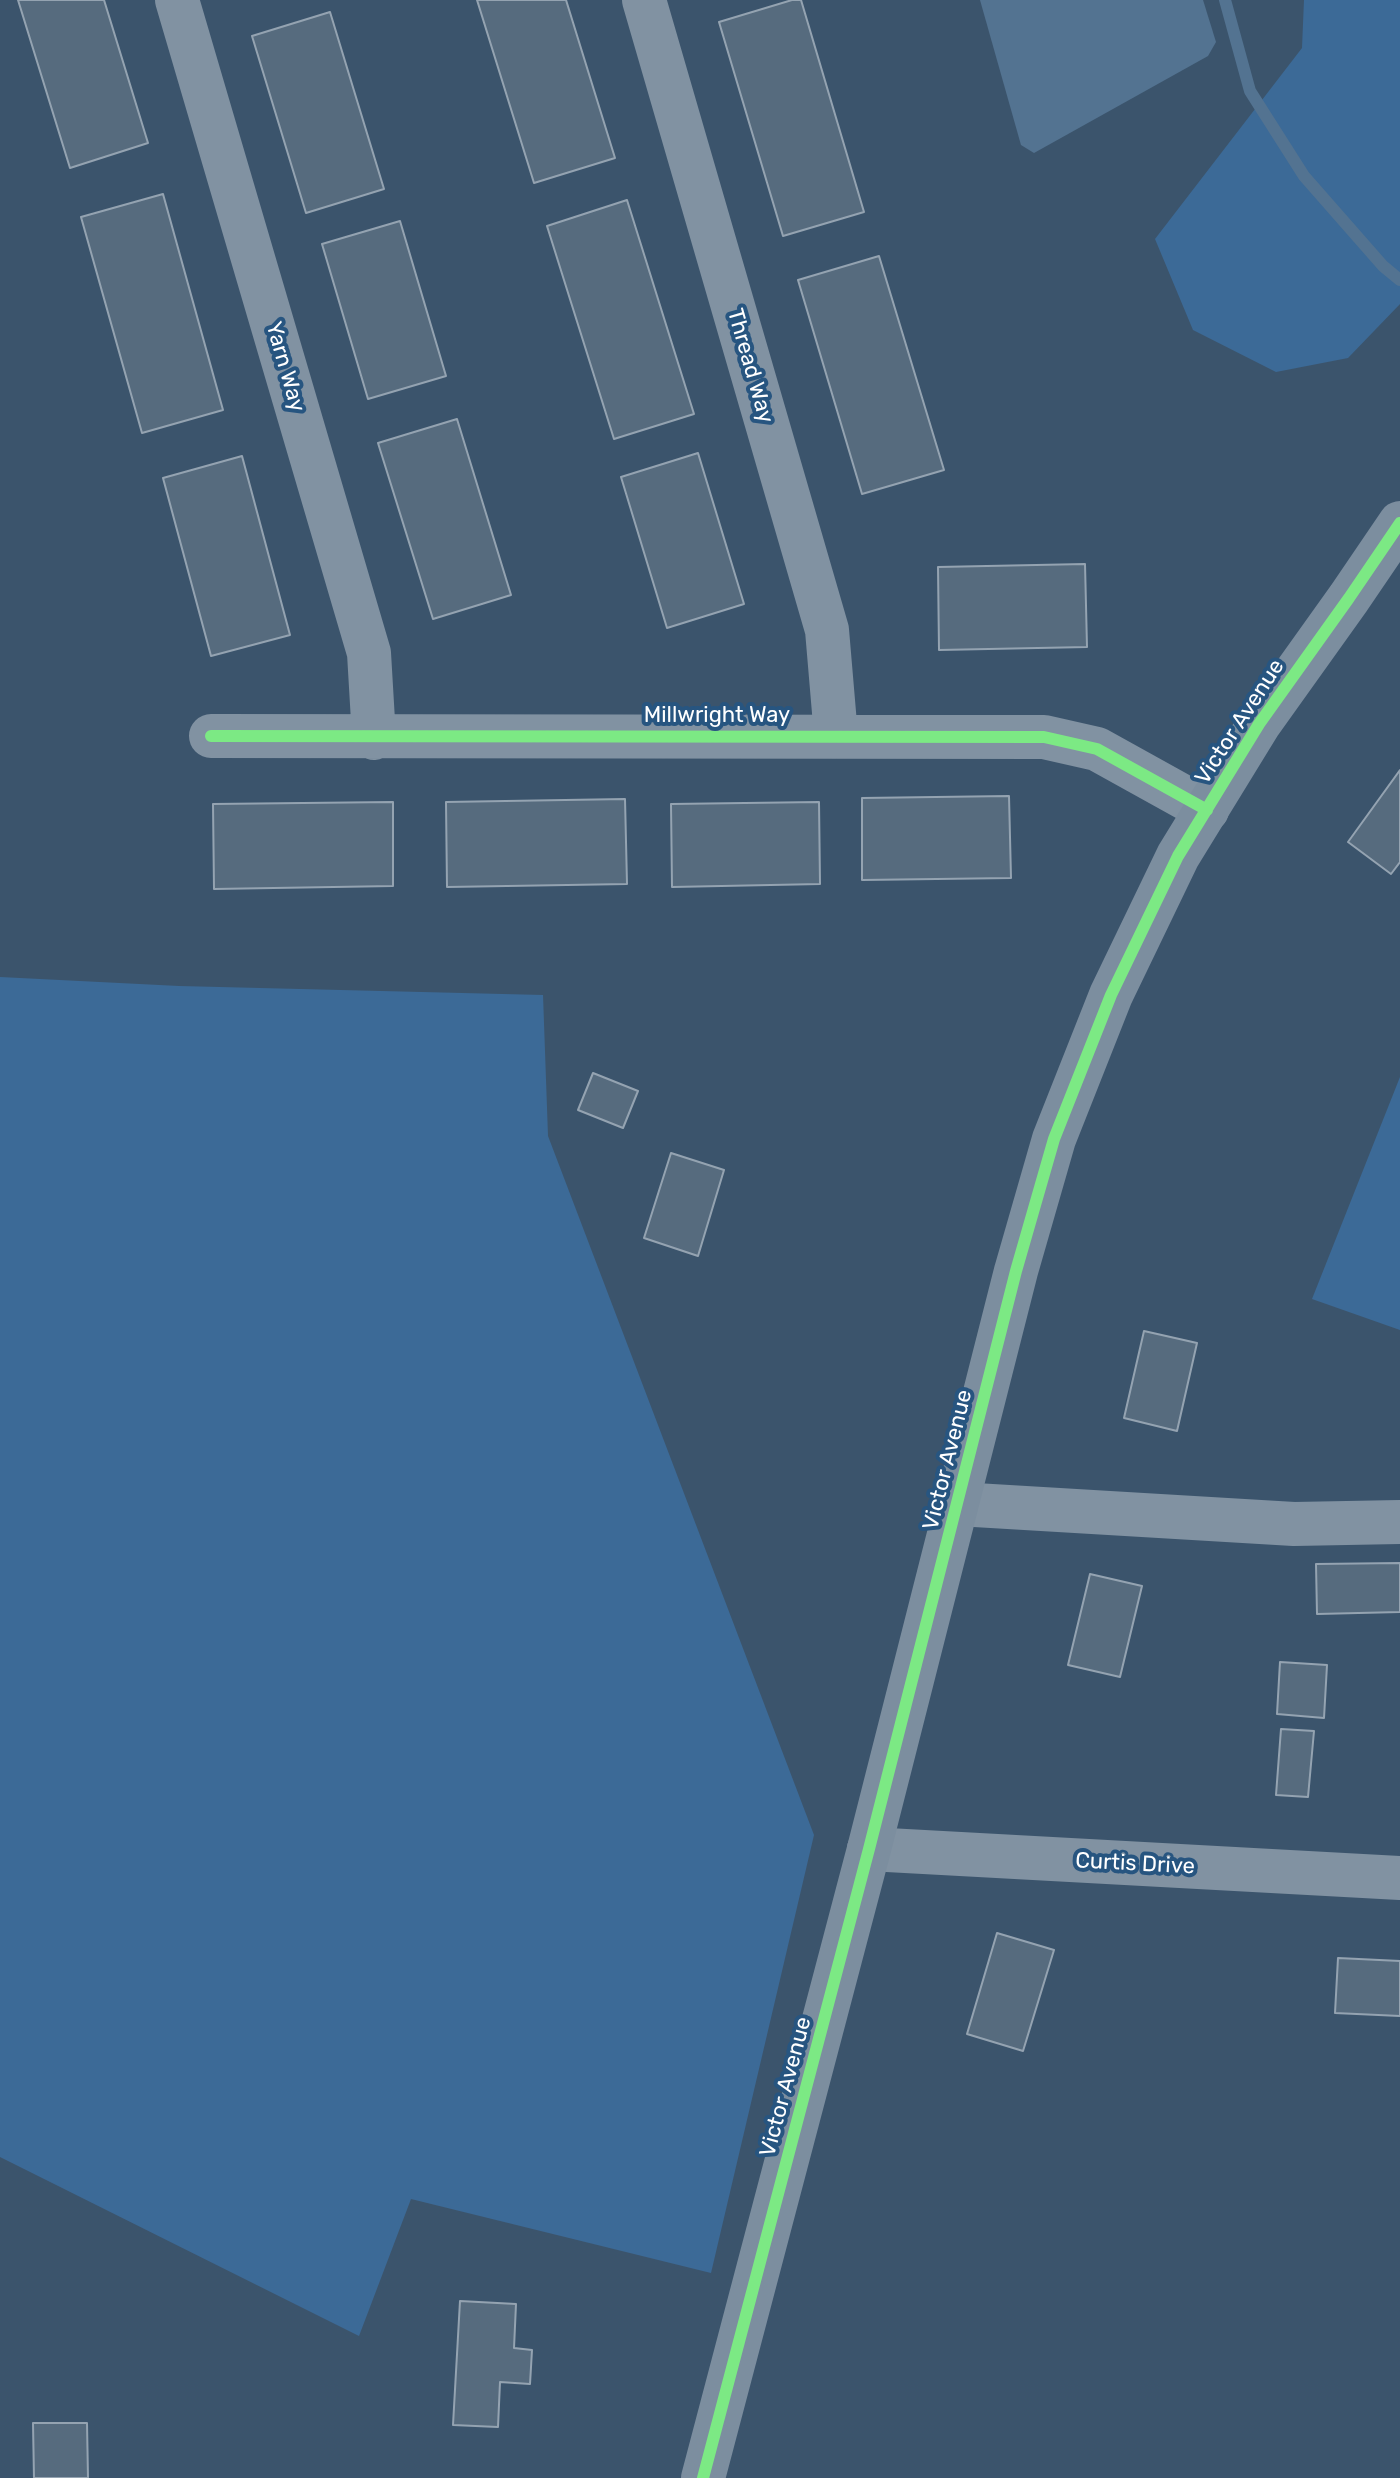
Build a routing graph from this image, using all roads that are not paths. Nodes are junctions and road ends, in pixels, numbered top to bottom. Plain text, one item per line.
1 (177, 0) edge
2 (644, 0) edge
3 (1400, 523) edge
4 (211, 736) dead end
5 (836, 736) junction
6 (374, 738) junction
7 (1207, 810) junction
8 (958, 1504) junction
9 (1400, 1522) edge
10 (869, 1849) junction
11 (1400, 1878) edge
12 (703, 2478) edge

1 - 6 street, Yarn Way
2 - 5 street, Thread Way
3 - 7 street, Victor Avenue
4 - 6 street, Millwright Way
5 - 6 street, Millwright Way
5 - 7 street, Millwright Way
7 - 8 street, Victor Avenue
8 - 9 street
8 - 10 street, Victor Avenue
10 - 11 street, Curtis Drive
10 - 12 street, Victor Avenue

